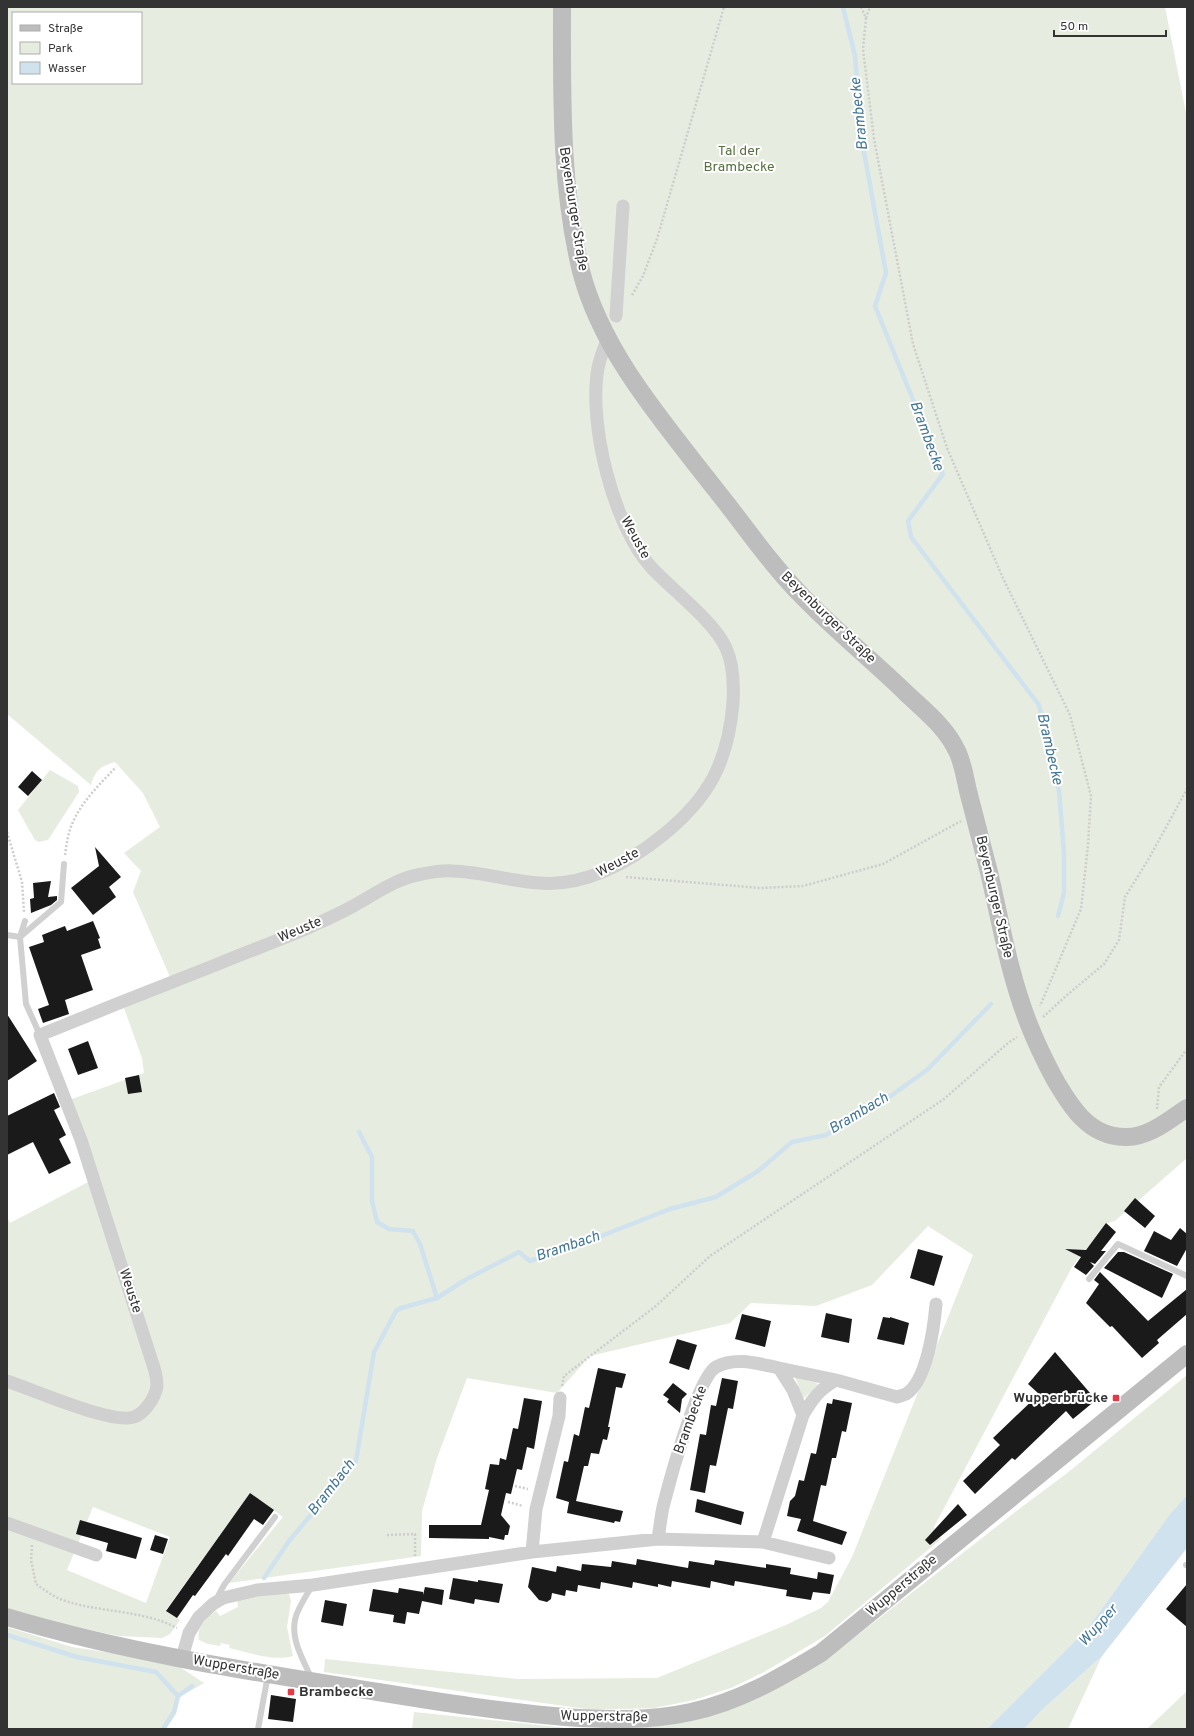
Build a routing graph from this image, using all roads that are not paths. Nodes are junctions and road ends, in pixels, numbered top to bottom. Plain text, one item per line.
1 (562, 7) edge
2 (623, 206) dead end
3 (616, 316) road end
4 (608, 338) junction
5 (64, 864) road end
6 (25, 921) road end
7 (7, 935) edge
8 (20, 937) junction
9 (40, 1035) junction
10 (1187, 1108) edge
11 (1187, 1276) edge
12 (1089, 1279) dead end
13 (936, 1304) dead end
14 (1187, 1354) edge
15 (779, 1368) junction
16 (836, 1380) junction
17 (7, 1381) edge
18 (560, 1398) road end
19 (803, 1415) junction
20 (274, 1517) dead end
21 (7, 1523) edge
22 (658, 1539) junction
23 (762, 1542) junction
24 (532, 1552) junction
25 (96, 1555) dead end
26 (829, 1558) dead end
27 (313, 1585) junction
28 (213, 1604) junction
29 (7, 1617) edge
30 (182, 1658) junction
31 (268, 1674) junction
32 (314, 1682) junction
33 (258, 1729) edge

1 - 4 main road, Beyenburger Straße
2 - 3 street
4 - 9 street, Weuste
4 - 10 main road, Beyenburger Straße
5 - 8 lane
6 - 8 lane, Weuste
7 - 8 lane
8 - 9 lane, Weuste
9 - 17 street, Weuste
11 - 12 lane
13 - 16 street, Brambecke
14 - 32 main road, Wupperstraße
15 - 16 street, Brambecke
15 - 19 street
15 - 22 street, Brambecke
16 - 19 street
18 - 24 street
19 - 23 street
20 - 28 lane
21 - 25 street
22 - 23 street
22 - 24 street
23 - 26 street
24 - 27 street
27 - 28 street
27 - 32 lane
28 - 30 street
29 - 30 main road, Wupperstraße
30 - 31 main road, Wupperstraße
31 - 32 main road, Wupperstraße
31 - 33 lane

